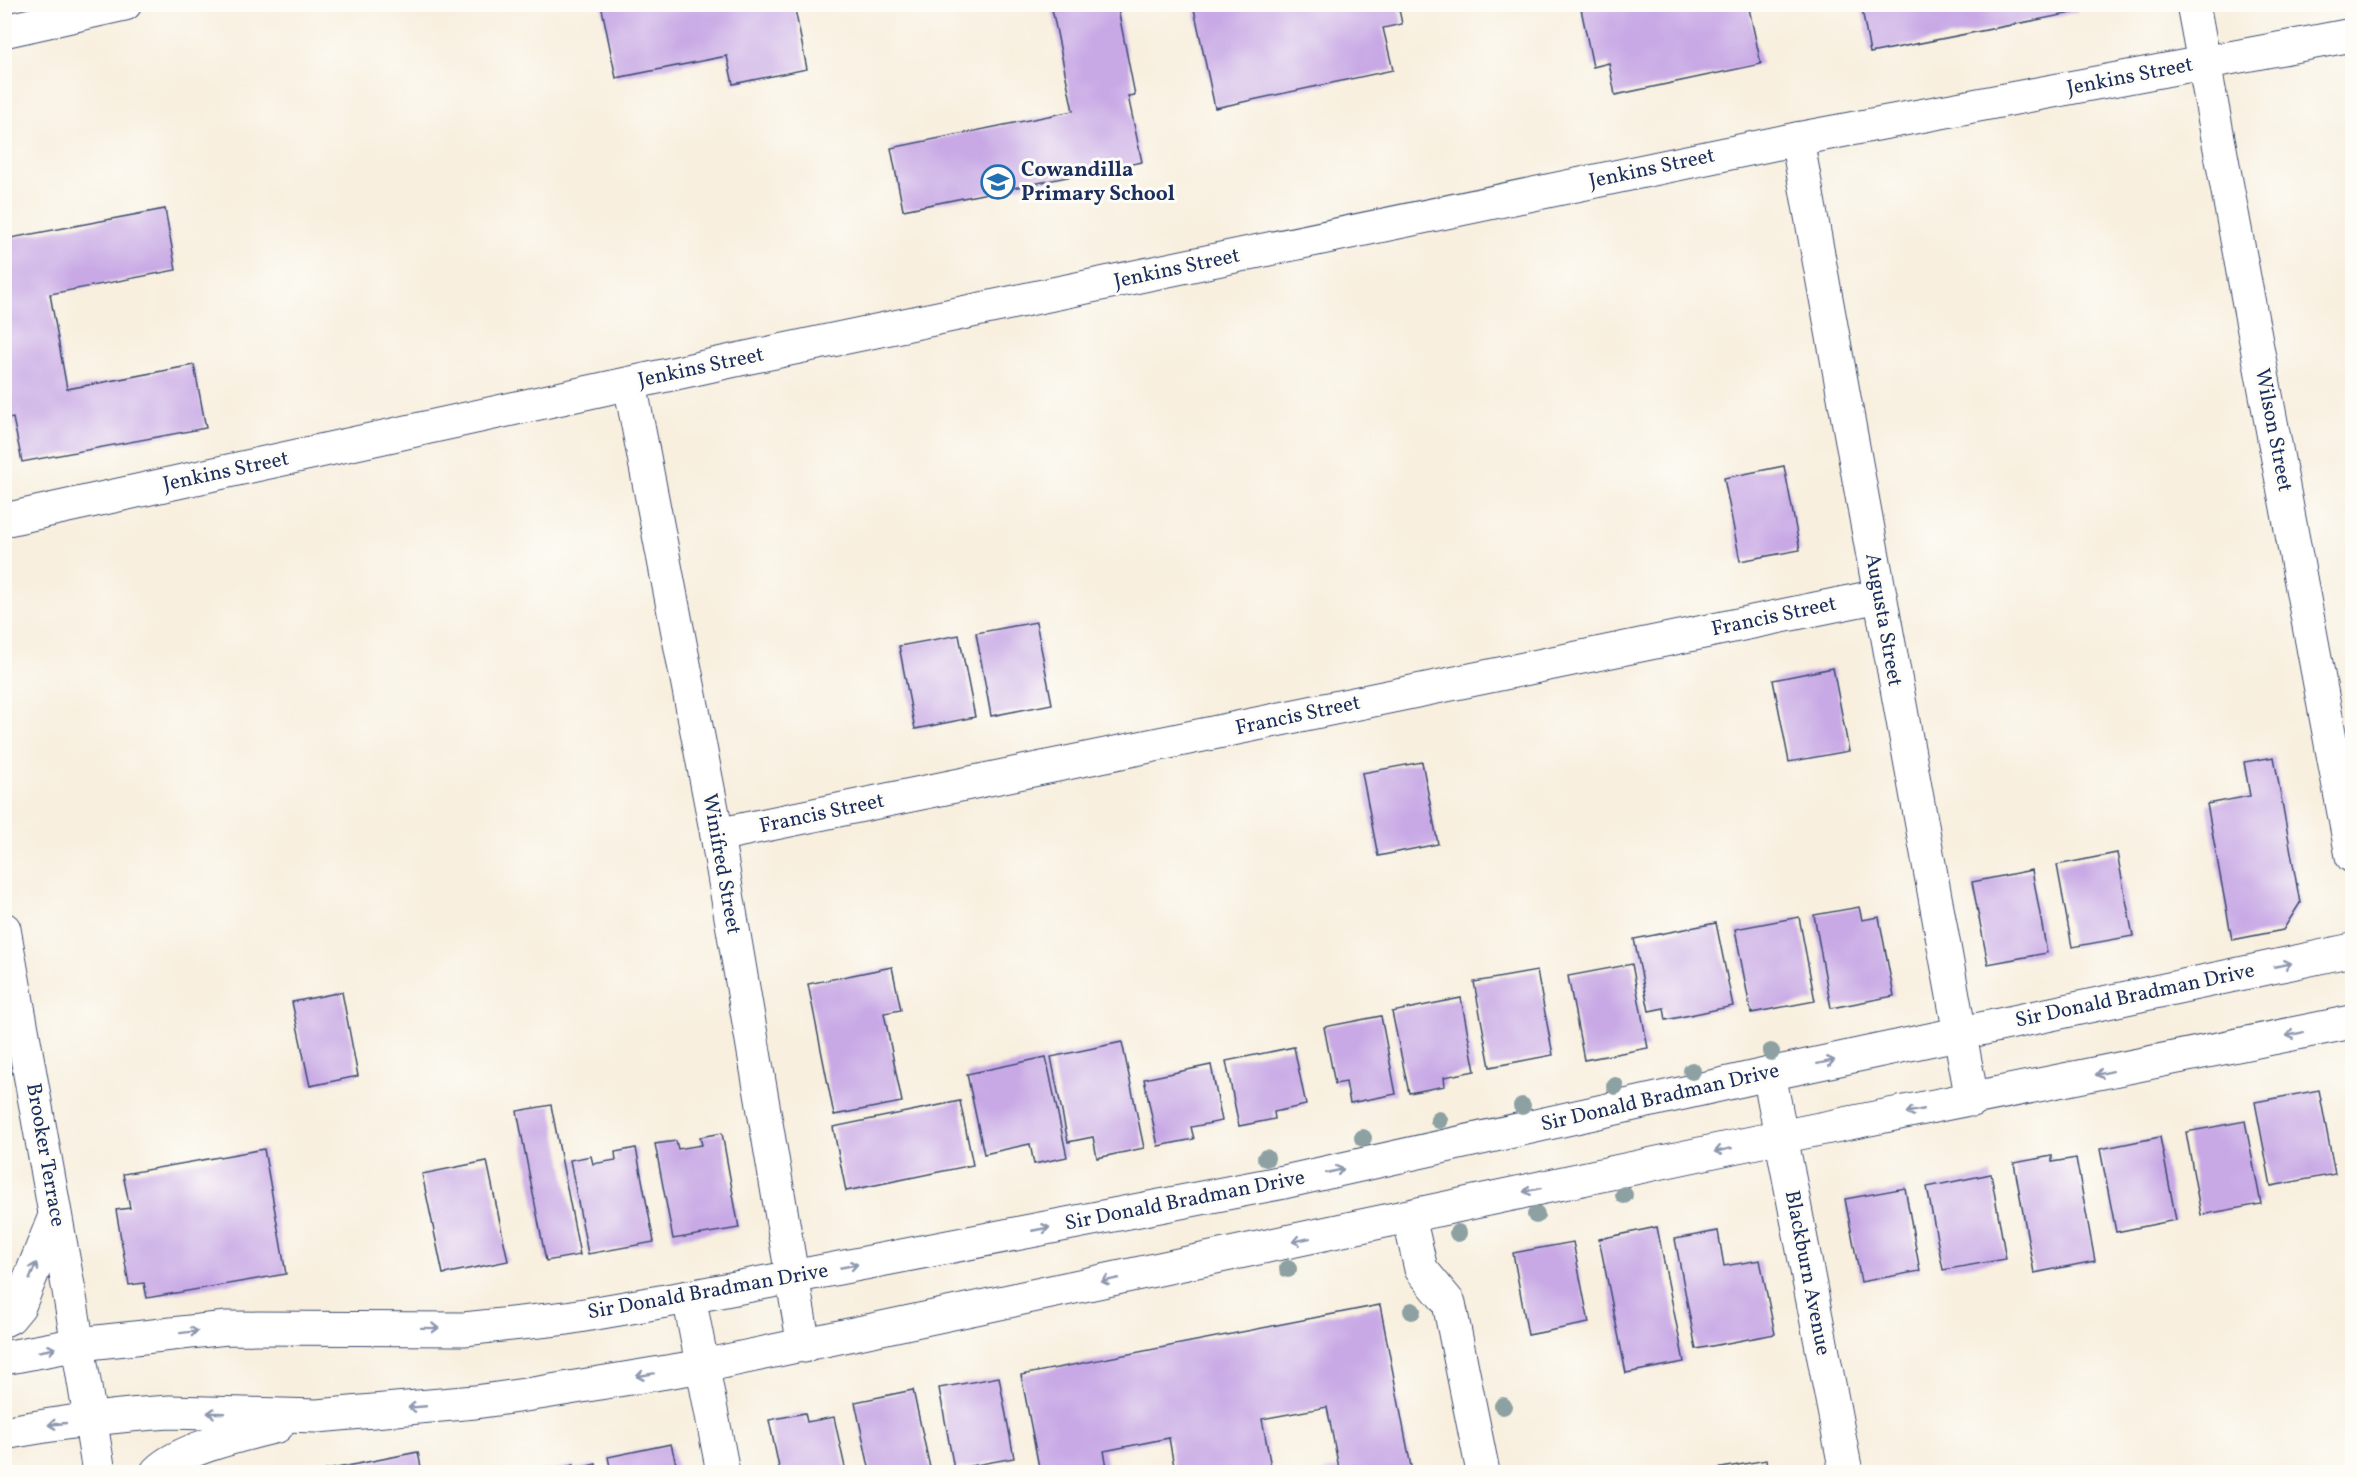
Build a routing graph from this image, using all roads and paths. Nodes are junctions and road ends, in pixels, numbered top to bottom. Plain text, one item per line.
1 (125, 4) edge
2 (2193, 4) edge
3 (4, 31) edge
4 (2352, 35) edge
5 (2204, 64) junction
6 (1797, 139) junction
7 (630, 384) junction
8 (4, 520) edge
9 (1879, 596) junction
10 (717, 836) junction
11 (2352, 856) edge
12 (4, 929) edge
13 (2352, 950) edge
14 (2352, 1022) edge
15 (1959, 1034) junction
16 (1769, 1074) junction
17 (1972, 1100) junction
18 (1780, 1137) junction
19 (56, 1216) junction
20 (1409, 1217) junction
21 (792, 1277) junction
22 (689, 1297) junction
23 (4, 1320) edge
24 (79, 1344) junction
25 (804, 1346) junction
26 (4, 1358) edge
27 (703, 1366) junction
28 (317, 1416) junction
29 (91, 1420) junction
30 (4, 1433) edge
31 (99, 1473) edge
32 (157, 1473) edge
33 (723, 1473) edge
34 (1483, 1473) edge
35 (1846, 1473) edge

1 - 3 street
2 - 5 street, Wilson Street
4 - 5 street, Jenkins Street
5 - 6 street, Jenkins Street
5 - 11 street, Wilson Street
6 - 7 street, Jenkins Street
6 - 9 street, Augusta Street
7 - 8 street, Jenkins Street
7 - 10 street, Winifred Street
9 - 10 street, Francis Street
9 - 15 street, Augusta Street
10 - 21 street, Winifred Street
12 - 19 street, Brooker Terrace
15 -> 13 street, Sir Donald Bradman Drive
14 -> 17 street
16 -> 15 street, Sir Donald Bradman Drive
15 - 17 street, Augusta Street
16 - 18 street, Blackburn Avenue
21 -> 16 street, Sir Donald Bradman Drive
17 -> 18 street
18 -> 20 street
18 - 35 street, Blackburn Avenue
23 -> 19 street
19 - 24 street, Brooker Terrace
20 -> 25 street
20 - 34 street
21 - 22 street, Sir Donald Bradman Drive
21 - 25 street, Winifred Street
24 -> 22 street, Sir Donald Bradman Drive
22 - 27 street
26 -> 24 street, Sir Donald Bradman Drive
24 - 29 street, Brooker Terrace
25 - 27 street
27 -> 28 street
27 - 33 street
28 -> 29 street
28 - 32 street
29 -> 30 street
29 - 31 street, Brooker Terrace

